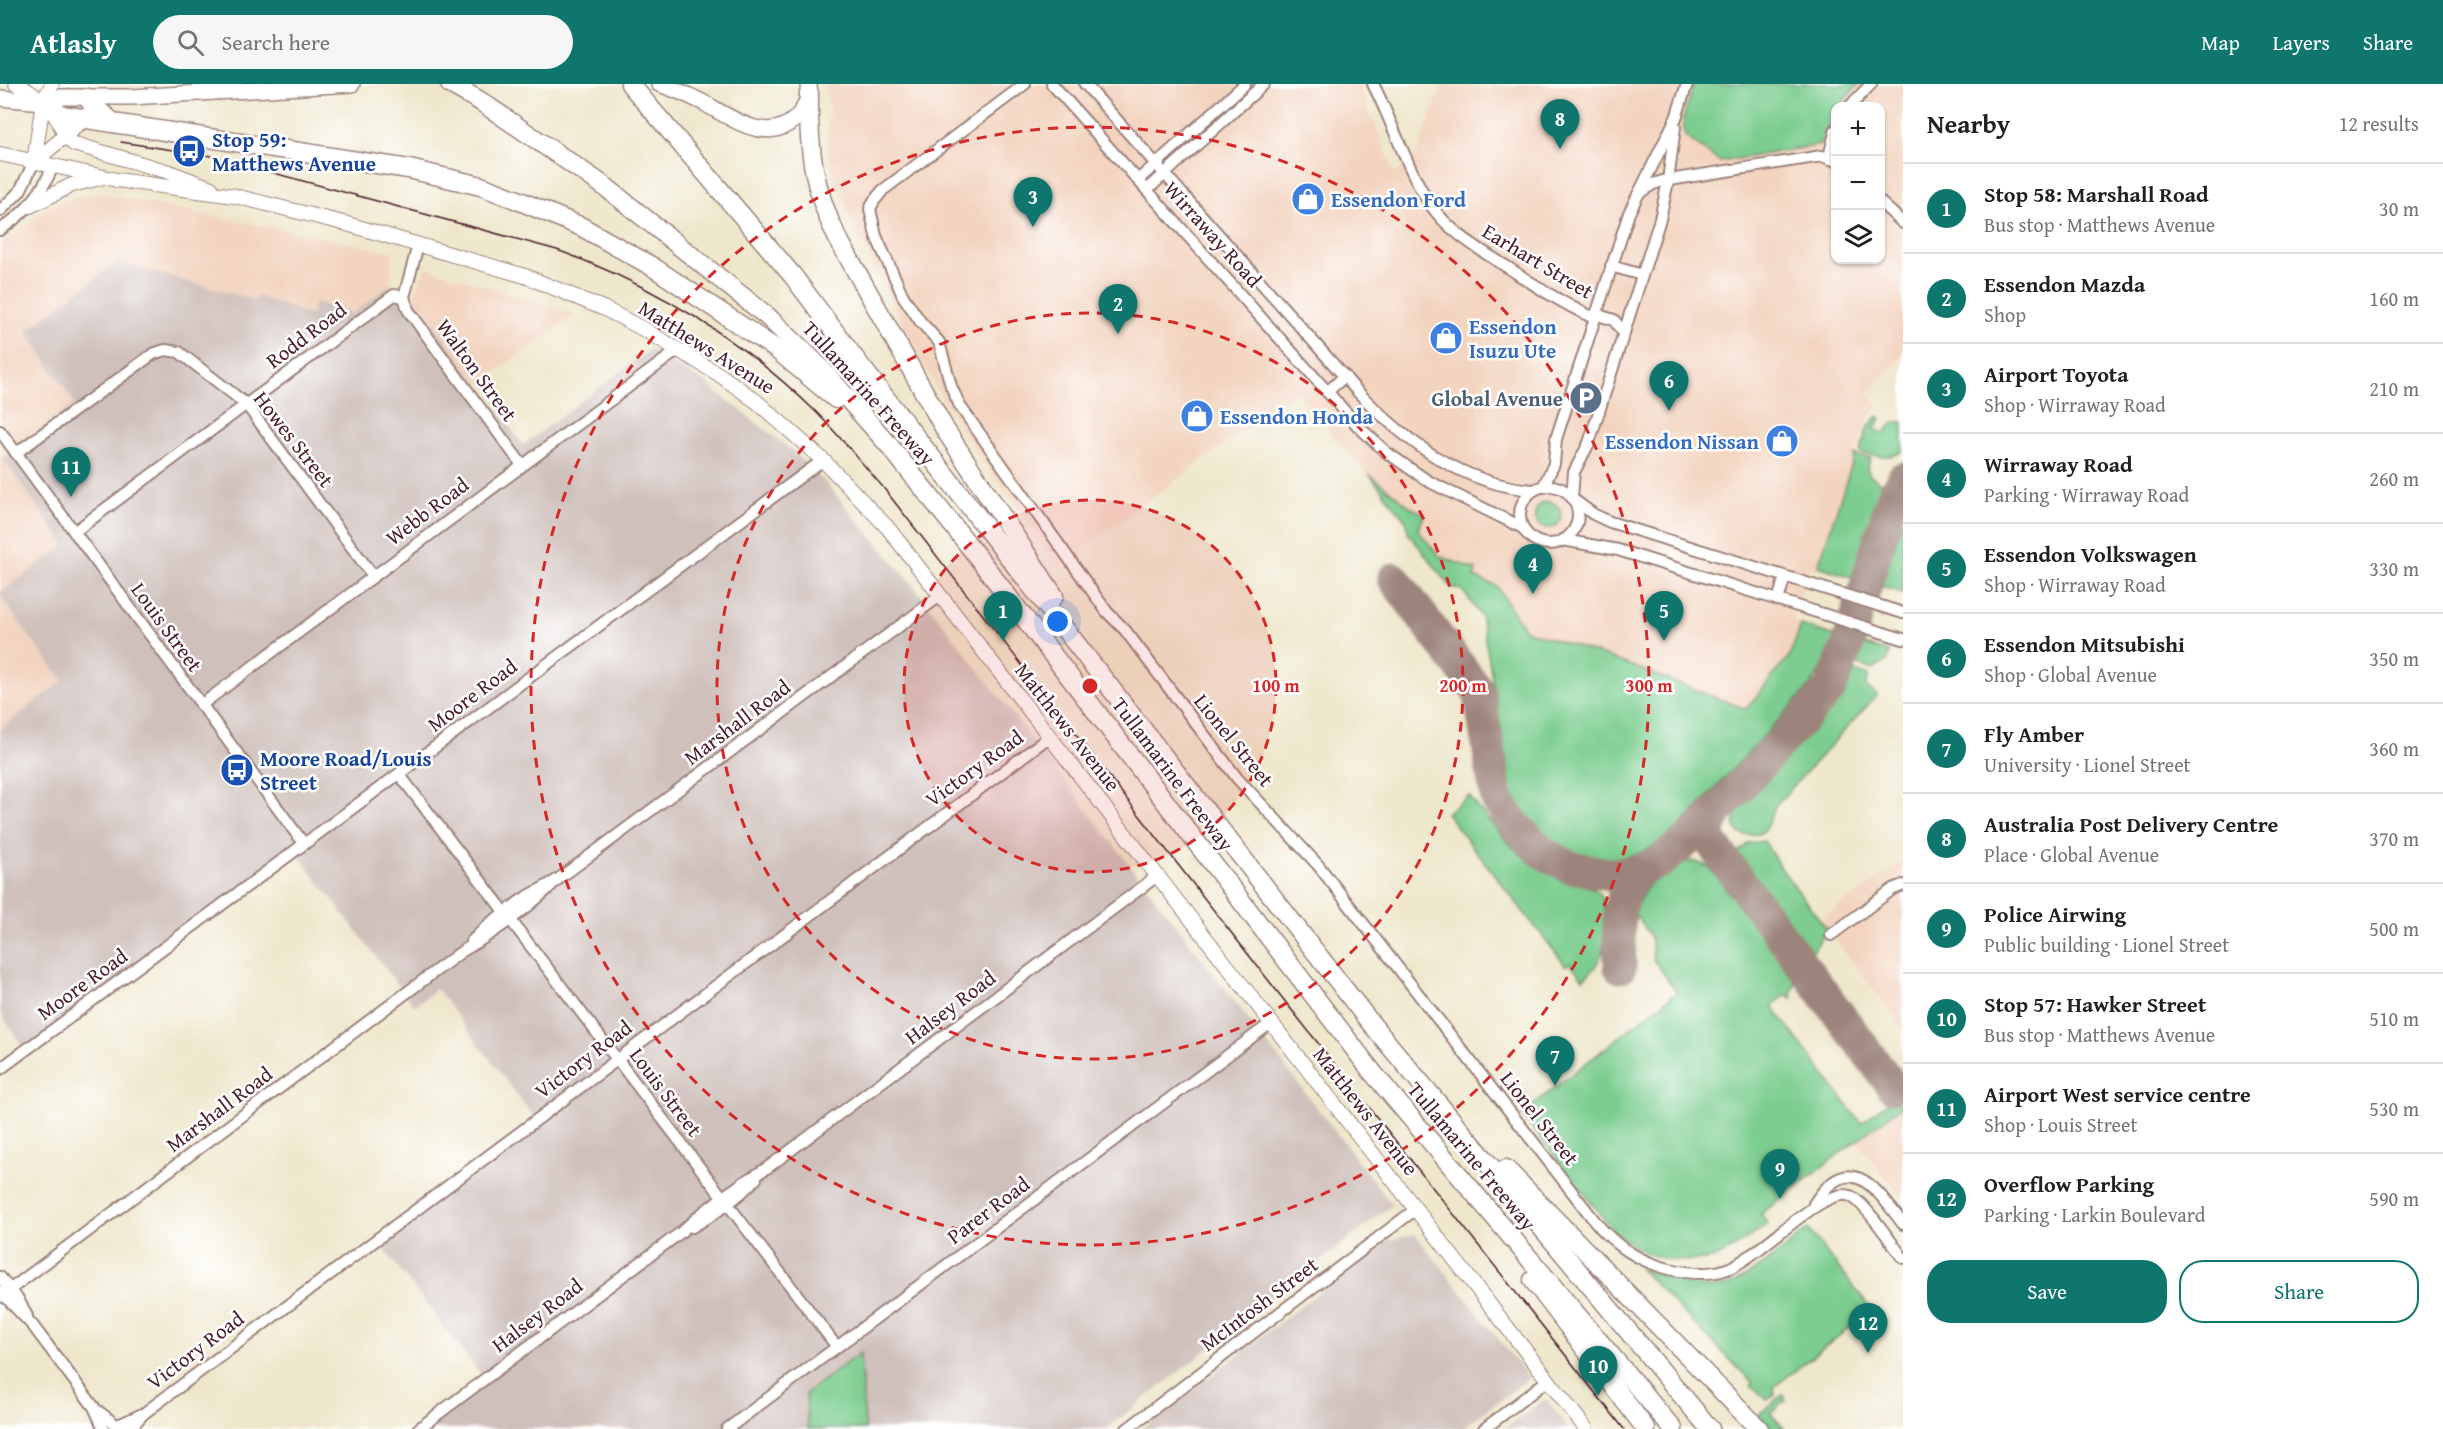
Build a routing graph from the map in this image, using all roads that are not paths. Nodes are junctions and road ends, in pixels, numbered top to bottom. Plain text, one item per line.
1 (16, 84) edge
2 (52, 84) edge
3 (352, 84) edge
4 (450, 84) edge
5 (630, 84) edge
6 (658, 84) edge
7 (1025, 84) edge
8 (1052, 84) edge
9 (1084, 84) edge
10 (1245, 84) edge
11 (1264, 84) edge
12 (1372, 84) edge
13 (1687, 84) edge
14 (1871, 84) edge
15 (809, 89) edge
16 (87, 91) edge
17 (0, 98) edge
18 (43, 102) junction
19 (1854, 102) edge
20 (83, 118) junction
21 (1676, 118) junction
22 (116, 124) junction
23 (64, 136) junction
24 (0, 154) edge
25 (1831, 159) edge
26 (34, 162) junction
27 (1156, 164) junction
28 (53, 166) junction
29 (1165, 174) junction
30 (102, 177) junction
31 (1138, 180) junction
32 (1668, 181) junction
33 (1147, 190) junction
34 (1637, 195) junction
35 (235, 196) junction
36 (30, 206) junction
37 (1885, 206) edge
38 (0, 211) edge
39 (1903, 223) edge
40 (0, 230) edge
41 (418, 245) junction
42 (1611, 266) junction
43 (1642, 275) junction
44 (404, 297) junction
45 (1595, 316) junction
46 (1624, 334) junction
47 (678, 350) junction
48 (1345, 376) junction
49 (1327, 392) junction
50 (246, 404) junction
51 (0, 431) edge
52 (16, 453) junction
53 (824, 460) junction
54 (522, 465) junction
55 (1539, 488) junction
56 (1573, 499) junction
57 (1523, 528) junction
58 (74, 532) junction
59 (1563, 540) junction
60 (970, 547) junction
61 (373, 576) junction
62 (1785, 577) junction
63 (940, 596) junction
64 (1778, 600) junction
65 (1903, 613) edge
66 (1903, 639) edge
67 (201, 705) junction
68 (1049, 737) junction
69 (1169, 760) junction
70 (399, 774) junction
71 (304, 844) junction
72 (1157, 876) junction
73 (1903, 885) edge
74 (507, 917) junction
75 (1831, 935) dead end
76 (1271, 1023) junction
77 (1395, 1053) junction
78 (616, 1059) junction
79 (0, 1069) edge
80 (1373, 1073) junction
81 (724, 1200) junction
82 (1416, 1209) junction
83 (1811, 1209) junction
84 (1903, 1224) edge
85 (1903, 1258) edge
86 (0, 1277) edge
87 (3, 1293) edge
88 (837, 1347) junction
89 (1548, 1380) junction
90 (142, 1414) junction
91 (113, 1427) edge
92 (130, 1429) edge
93 (418, 1429) edge
94 (727, 1429) edge
95 (1127, 1429) edge
96 (1484, 1429) edge
97 (1586, 1429) edge
98 (1646, 1429) edge
99 (1673, 1429) edge
100 (1710, 1429) edge
101 (1759, 1429) edge

1 - 18 main road
2 - 18 main road
3 - 16 main road
4 - 60 highway, Tullamarine Freeway
5 - 69 highway, Tullamarine Freeway
6 - 15 main road
7 - 83 street, Lionel Street
8 - 31 street, Wirraway Road
9 - 27 street, Wirraway Road
10 - 27 street
11 - 29 street
12 - 45 street, Earhart Street
13 - 21 street
14 - 19 street
15 - 69 highway
16 - 18 main road
16 - 22 highway
17 - 18 main road
18 - 20 highway
18 - 23 main road
18 - 26 main road
20 - 22 highway
20 - 23 highway
21 - 32 street
21 - 34 street
22 - 60 highway
23 - 26 main road
23 - 28 main road
23 - 35 main road, Matthews Avenue
24 - 26 main road, Matthews Avenue
25 - 32 street
26 - 28 main road, Matthews Avenue
26 - 38 street
27 - 29 street, Wirraway Road
27 - 31 street
28 - 30 main road, Matthews Avenue
28 - 36 street
29 - 33 street
29 - 48 street, Wirraway Road
30 - 35 main road, Matthews Avenue
30 - 36 main road
31 - 33 street, Wirraway Road
32 - 34 street
32 - 43 street
33 - 49 street, Wirraway Road
34 - 42 street
35 - 41 main road, Matthews Avenue
36 - 40 street
37 - 39 street
41 - 44 street
41 - 47 main road, Matthews Avenue
42 - 43 street
42 - 45 street
43 - 46 street
44 - 50 street, Rodd Road
44 - 54 street, Walton Street
45 - 46 street, Earhart Street
45 - 55 street
46 - 56 street
47 - 53 main road, Matthews Avenue
47 - 54 street, Webb Road
48 - 49 street
48 - 55 street, Wirraway Road
49 - 57 street, Wirraway Road
50 - 52 street, Howes Street
50 - 58 street, Rodd Road
50 - 61 street, Howes Street
51 - 52 street, Louis Street
52 - 58 street, Louis Street
53 - 63 main road, Matthews Avenue
53 - 70 street, Moore Road
54 - 61 street, Webb Road
55 - 56 street
55 - 57 street
56 - 59 street
56 - 62 street
57 - 59 street
58 - 67 street, Louis Street
59 - 64 street
60 - 80 highway, Tullamarine Freeway
61 - 67 street, Webb Road
62 - 64 street
62 - 65 street
63 - 68 main road, Matthews Avenue
63 - 74 street, Marshall Road
64 - 66 street
67 - 71 street, Louis Street
68 - 72 main road, Matthews Avenue
68 - 78 street, Victory Road
69 - 77 highway, Tullamarine Freeway
70 - 71 street, Moore Road
70 - 74 street, Louis Street
71 - 79 street, Moore Road
72 - 76 main road, Matthews Avenue
72 - 81 street, Halsey Road
73 - 75 street
74 - 78 street, Louis Street
74 - 87 street, Marshall Road
76 - 82 main road, Matthews Avenue
76 - 88 street, Parer Road
77 - 100 highway, Tullamarine Freeway
77 - 101 highway
78 - 81 street, Louis Street
78 - 90 street, Victory Road
80 - 98 highway
80 - 99 highway, Tullamarine Freeway
81 - 88 street, Louis Street
81 - 93 street, Halsey Road
82 - 89 main road, Matthews Avenue
82 - 95 street, McIntosh Street
83 - 84 street
83 - 85 street
86 - 87 street
87 - 91 street
88 - 94 street, Parer Road
89 - 96 street
89 - 97 main road, Matthews Avenue
90 - 91 street, Victory Road
90 - 92 street, Victory Road

